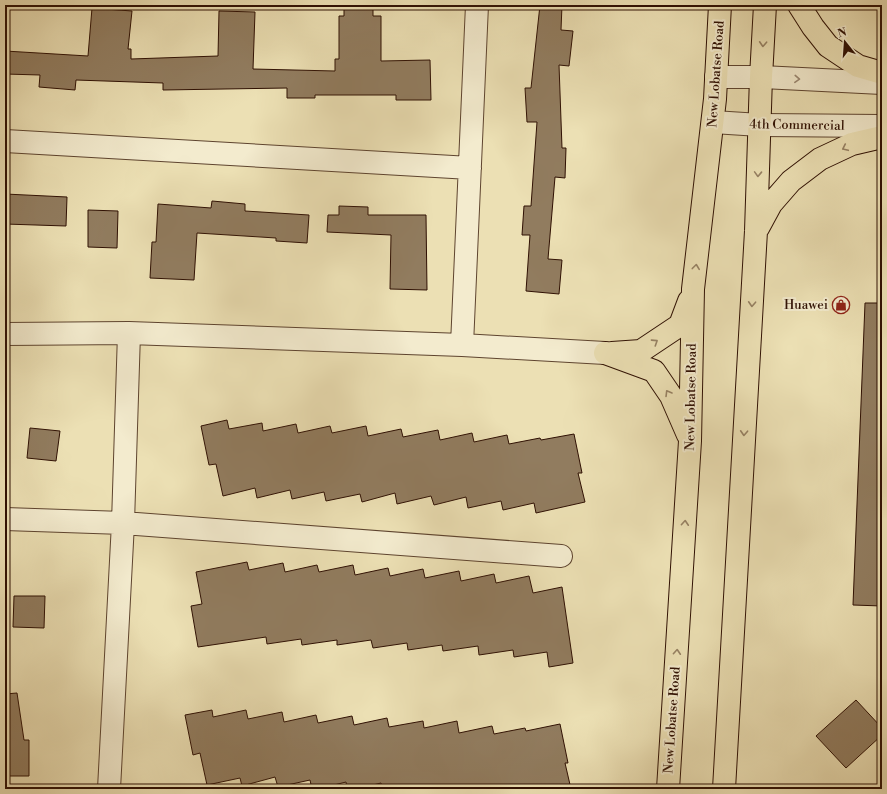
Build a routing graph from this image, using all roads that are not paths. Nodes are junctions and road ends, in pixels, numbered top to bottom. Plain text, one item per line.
1 (477, 5) edge
2 (720, 5) edge
3 (765, 5) edge
4 (799, 5) edge
5 (882, 73) edge
6 (716, 77) junction
7 (761, 77) junction
8 (882, 83) edge
9 (713, 122) junction
10 (760, 125) junction
11 (882, 126) edge
12 (882, 137) edge
13 (5, 141) edge
14 (470, 168) junction
15 (756, 231) junction
16 (693, 289) junction
17 (129, 333) junction
18 (5, 334) edge
19 (462, 345) junction
20 (605, 353) junction
21 (690, 441) junction
22 (5, 519) edge
23 (123, 523) junction
24 (561, 556) dead end
25 (109, 789) edge
26 (668, 789) edge
27 (724, 789) edge

1 - 14 street
2 - 6 main road, New Lobatse Road
3 -> 7 main road
4 - 5 main road
6 - 7 street
6 - 9 main road, New Lobatse Road
7 -> 8 street
7 - 10 main road
9 - 10 street, 4th Commercial
16 -> 9 main road, New Lobatse Road
10 - 11 street, 4th Commercial
10 -> 15 main road
12 -> 15 main road
13 - 14 street
14 - 19 street
15 -> 27 main road
20 -> 16 main road
16 - 21 main road, New Lobatse Road
17 - 18 street
17 - 19 street
17 - 23 street
19 - 20 street
21 -> 20 main road
26 -> 21 main road, New Lobatse Road
22 - 23 street
23 - 24 street
23 - 25 street

